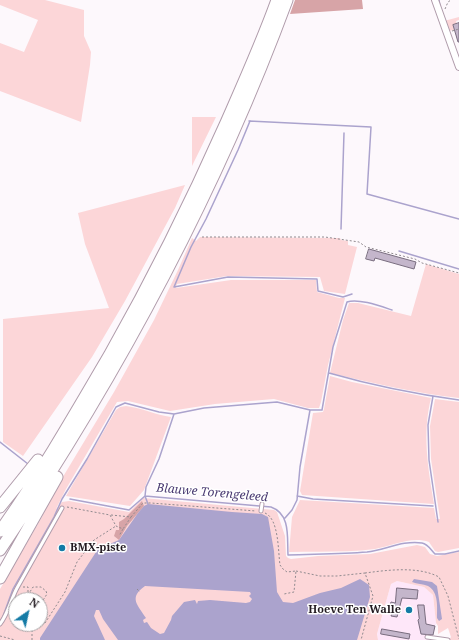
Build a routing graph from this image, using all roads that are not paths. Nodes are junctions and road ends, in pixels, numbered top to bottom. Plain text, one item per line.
1 (277, 0) edge
2 (287, 0) edge
3 (436, 0) edge
4 (459, 67) edge
5 (105, 384) junction
6 (59, 439) junction
7 (262, 504) dead end
8 (0, 507) edge
9 (62, 508) road end
10 (261, 511) road end
11 (0, 531) edge
12 (0, 550) edge
13 (0, 578) edge
14 (0, 624) edge
15 (427, 637) dead end
16 (448, 640) edge

1 - 6 highway
2 - 5 highway
3 - 4 street
5 - 12 highway
5 - 13 highway
6 - 8 highway
6 - 11 highway
7 - 10 lane
9 - 14 lane
15 - 16 lane

